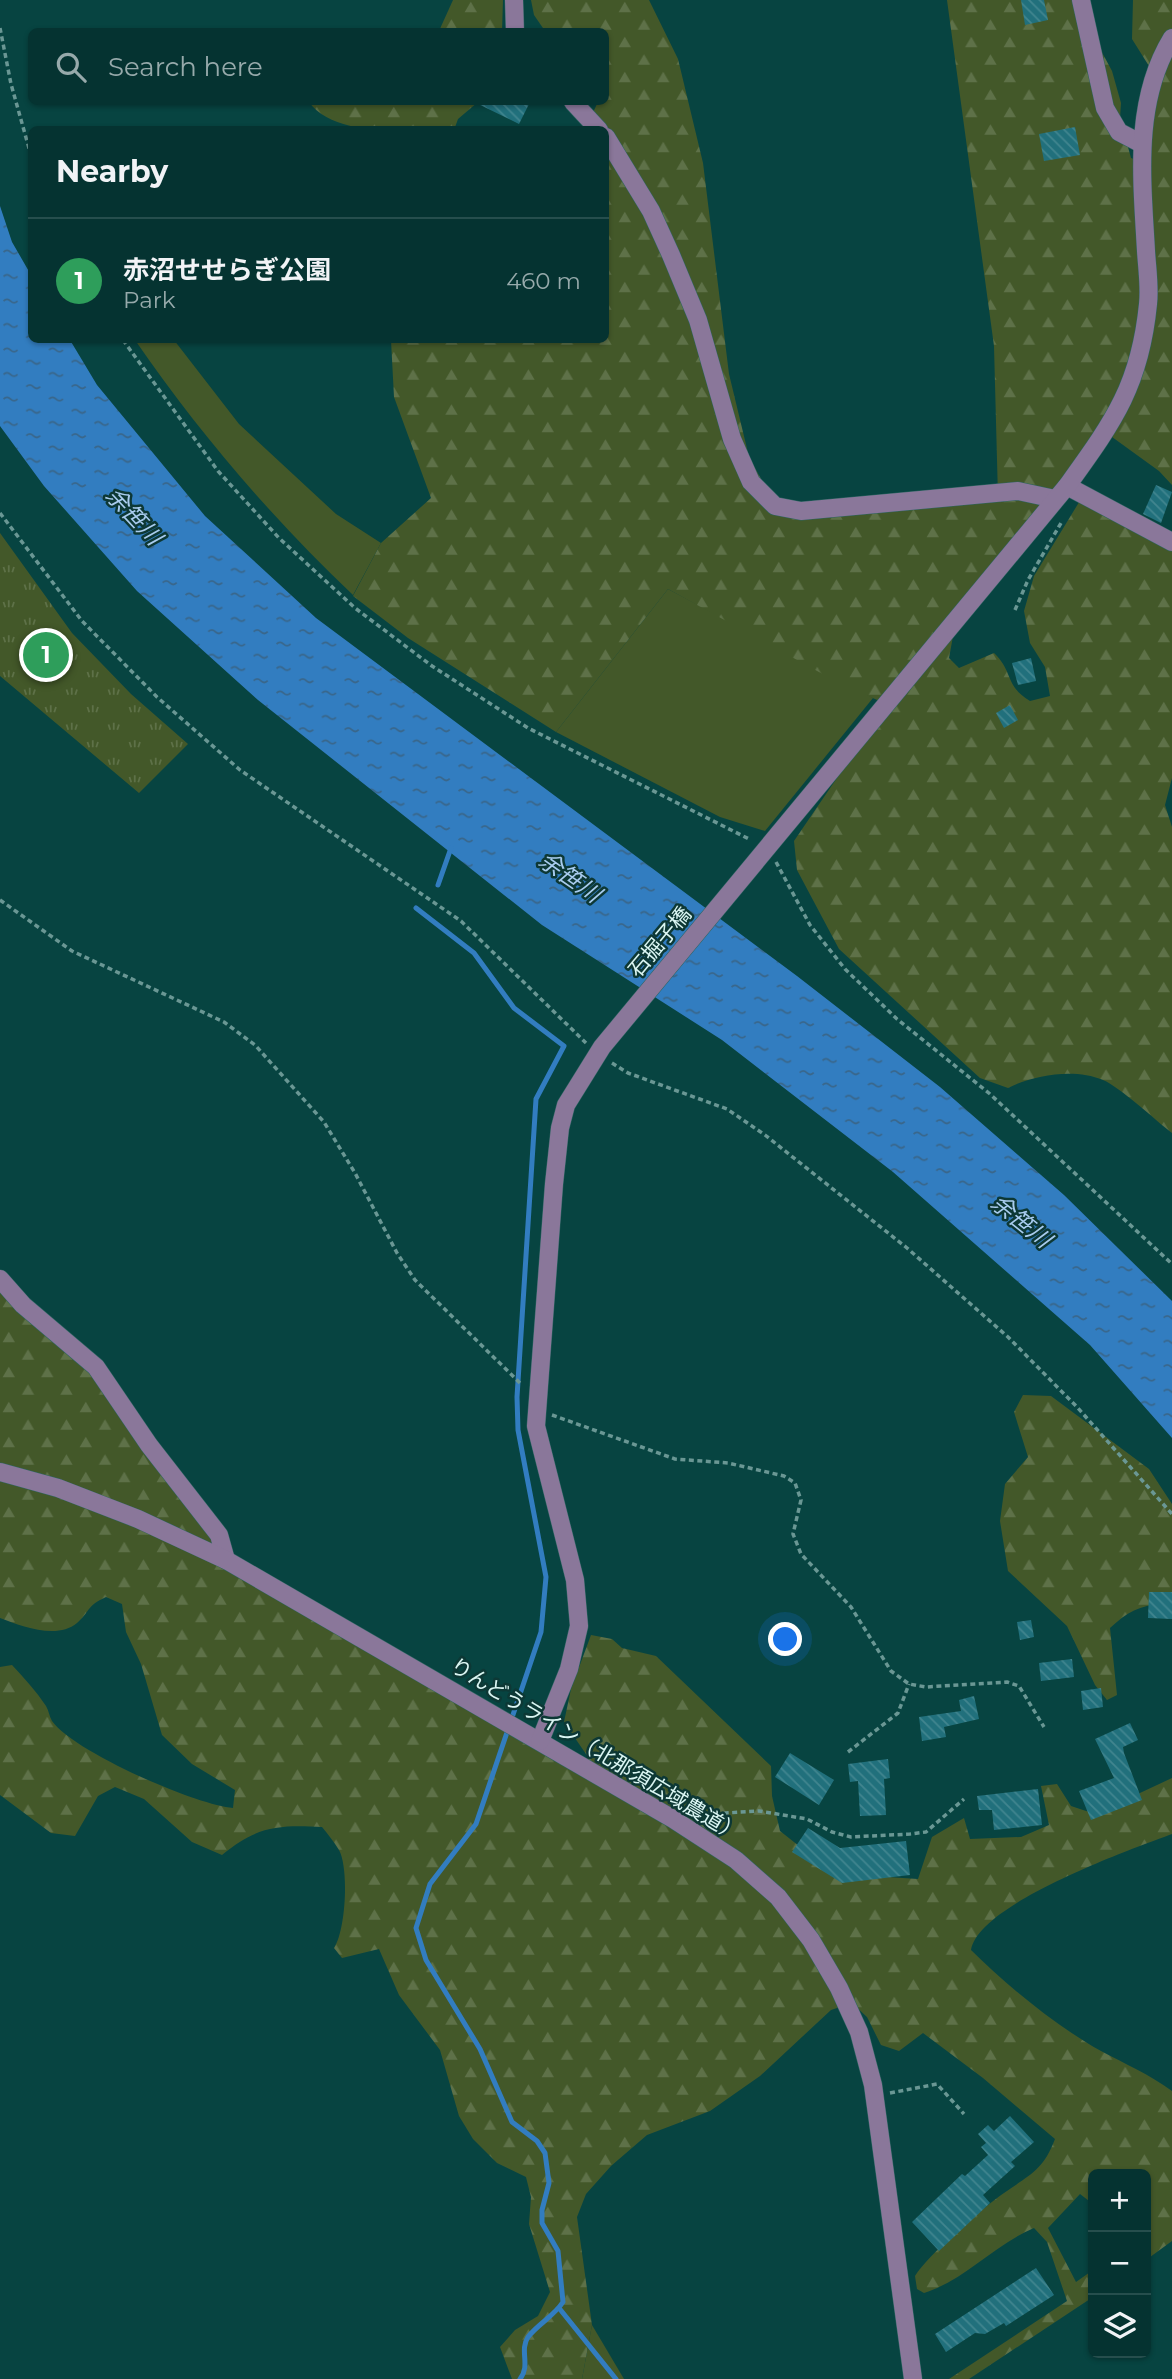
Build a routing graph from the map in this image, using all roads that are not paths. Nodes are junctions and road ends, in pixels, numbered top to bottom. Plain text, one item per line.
1 (514, 0) edge
2 (1081, 0) edge
3 (515, 28) edge
4 (1172, 38) edge
5 (576, 105) edge
6 (595, 126) edge
7 (609, 142) edge
8 (1142, 144) junction
9 (1061, 492) junction
10 (1172, 542) edge
11 (0, 1279) edge
12 (0, 1472) edge
13 (226, 1560) junction
14 (540, 1741) junction
15 (914, 2379) edge

1 - 3 street
2 - 8 street
4 - 8 street, 石掘子橋
5 - 6 street
7 - 9 street
8 - 9 street, 石掘子橋
9 - 10 street
9 - 14 street, 石掘子橋
11 - 13 street
12 - 13 street, りんどうライン（北那須広域農道）
13 - 14 street, りんどうライン（北那須広域農道）
14 - 15 street, りんどうライン（北那須広域農道）

